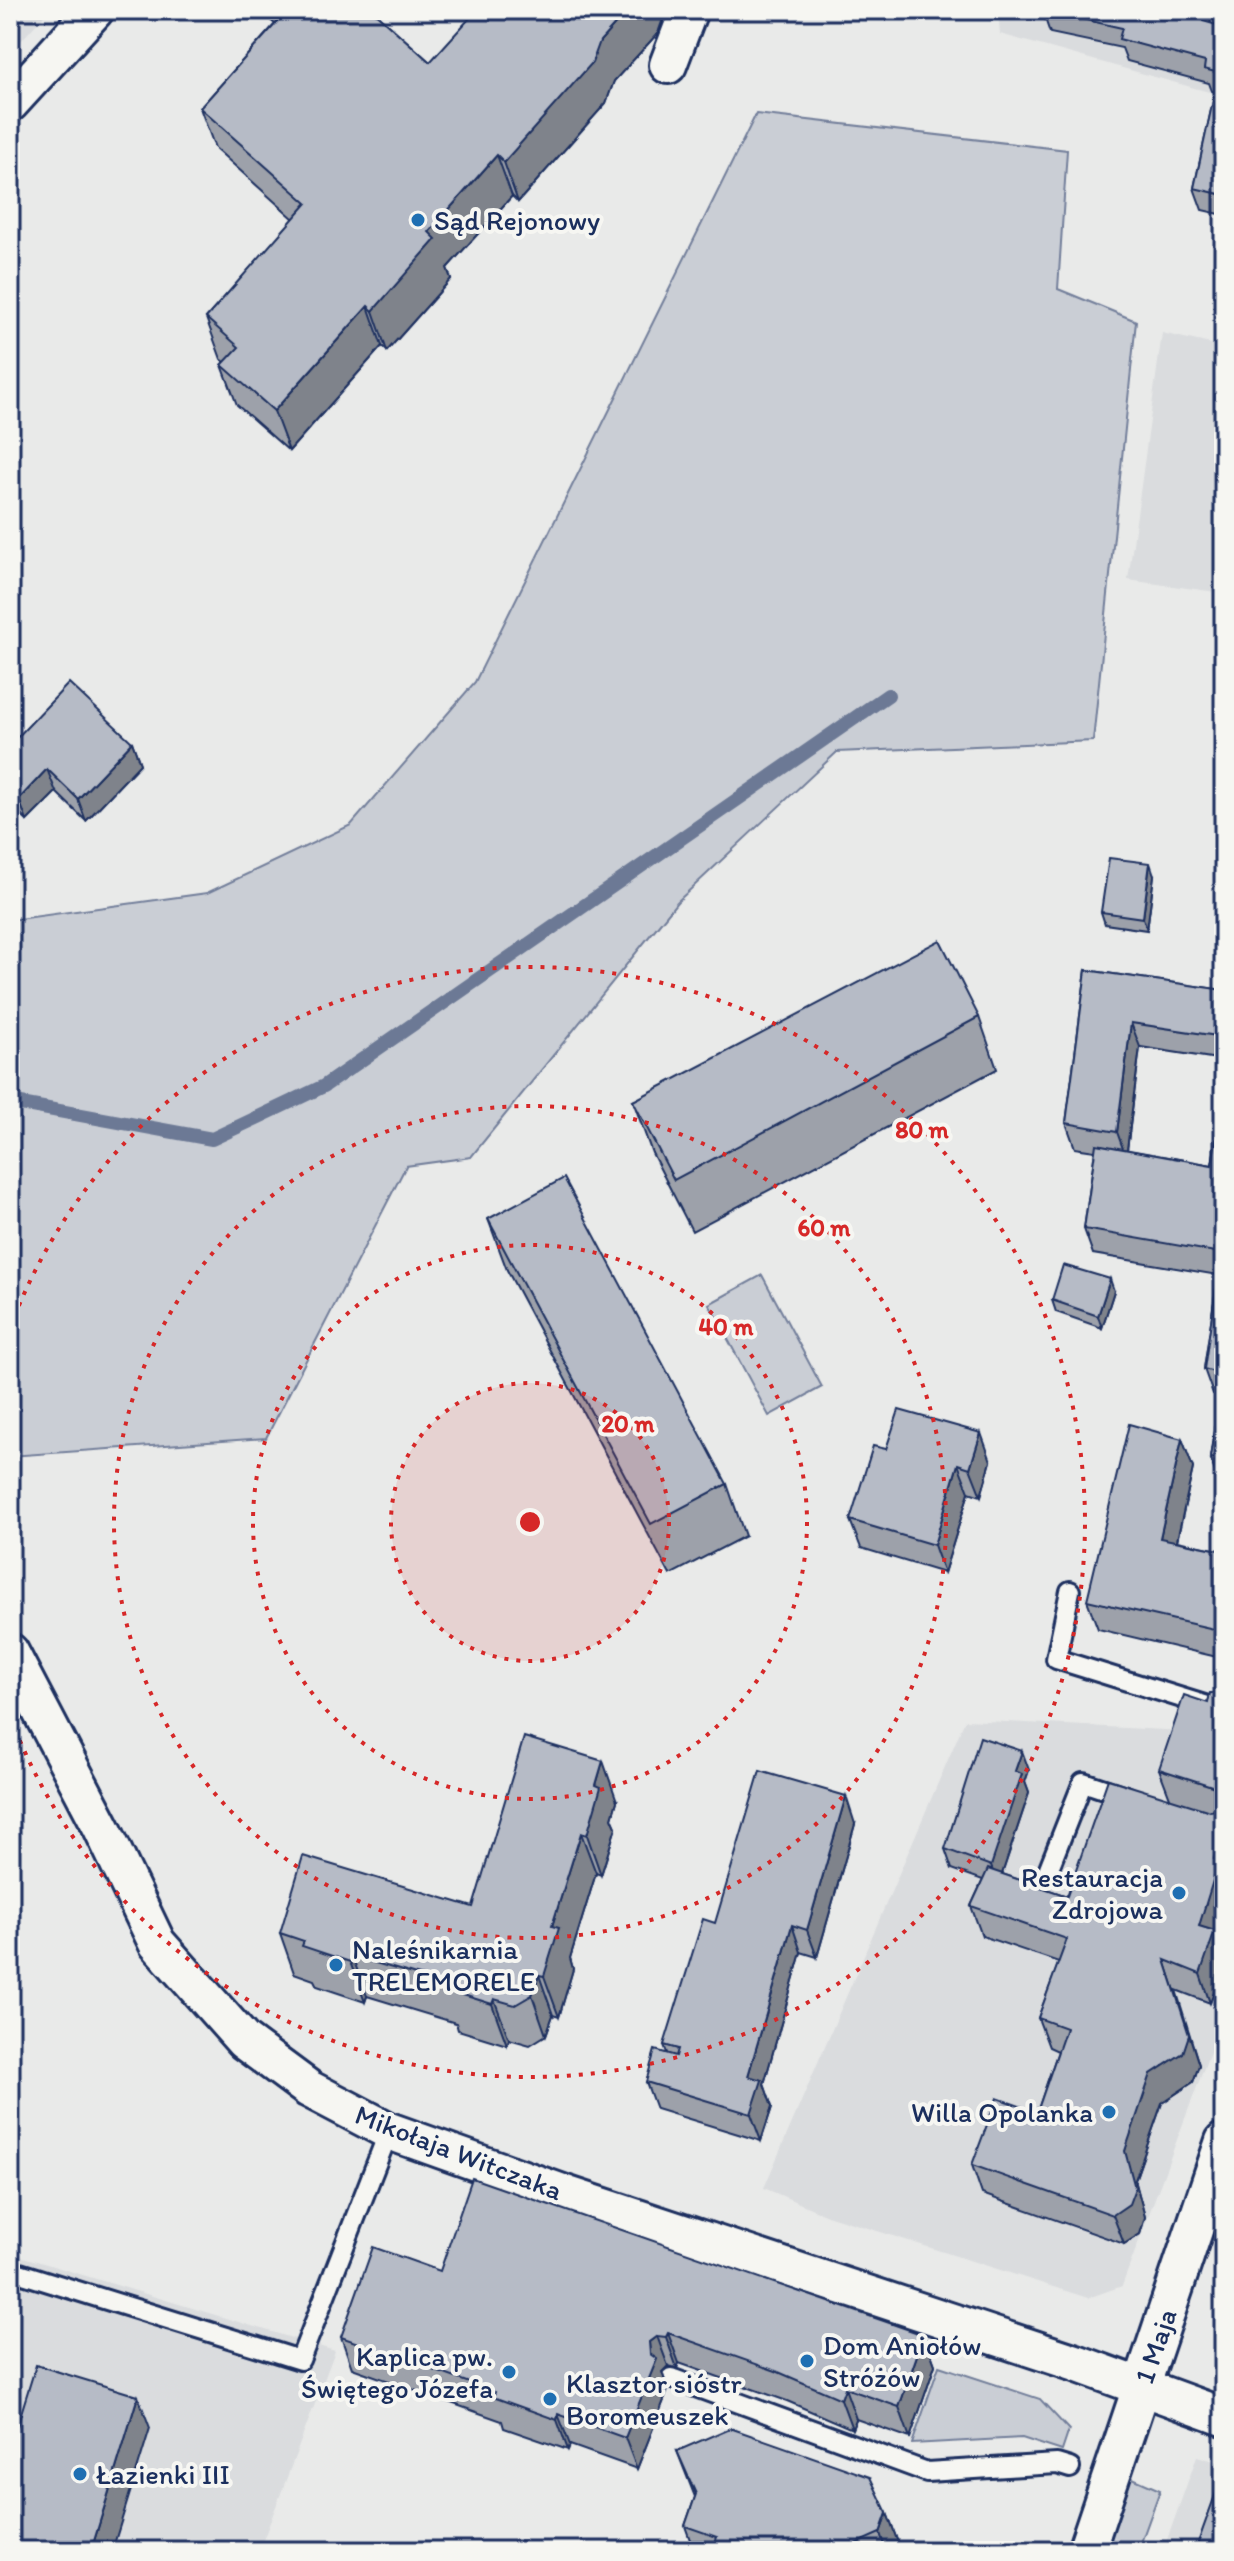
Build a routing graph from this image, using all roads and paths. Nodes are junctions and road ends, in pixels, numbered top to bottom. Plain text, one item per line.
1 (95, 10) edge
2 (689, 10) edge
3 (668, 65) dead end
4 (10, 103) edge
5 (1070, 1591) dead end
6 (10, 1652) edge
7 (1224, 1711) edge
8 (1140, 1801) edge
9 (1047, 1873) dead end
10 (389, 2131) junction
11 (1224, 2141) edge
12 (10, 2270) edge
13 (671, 2378) dead end
14 (1141, 2387) junction
15 (1224, 2417) edge
16 (1070, 2468) dead end
17 (1086, 2551) edge

1 - 4 street
2 - 3 street
5 - 7 lane
6 - 10 street, Mikołaja Witczaka
8 - 9 lane
10 - 12 lane
10 - 14 street, Mikołaja Witczaka
11 - 14 street, 1 Maja
13 - 16 lane
14 - 15 street, Mikołaja Witczaka
14 - 17 street, 1 Maja

